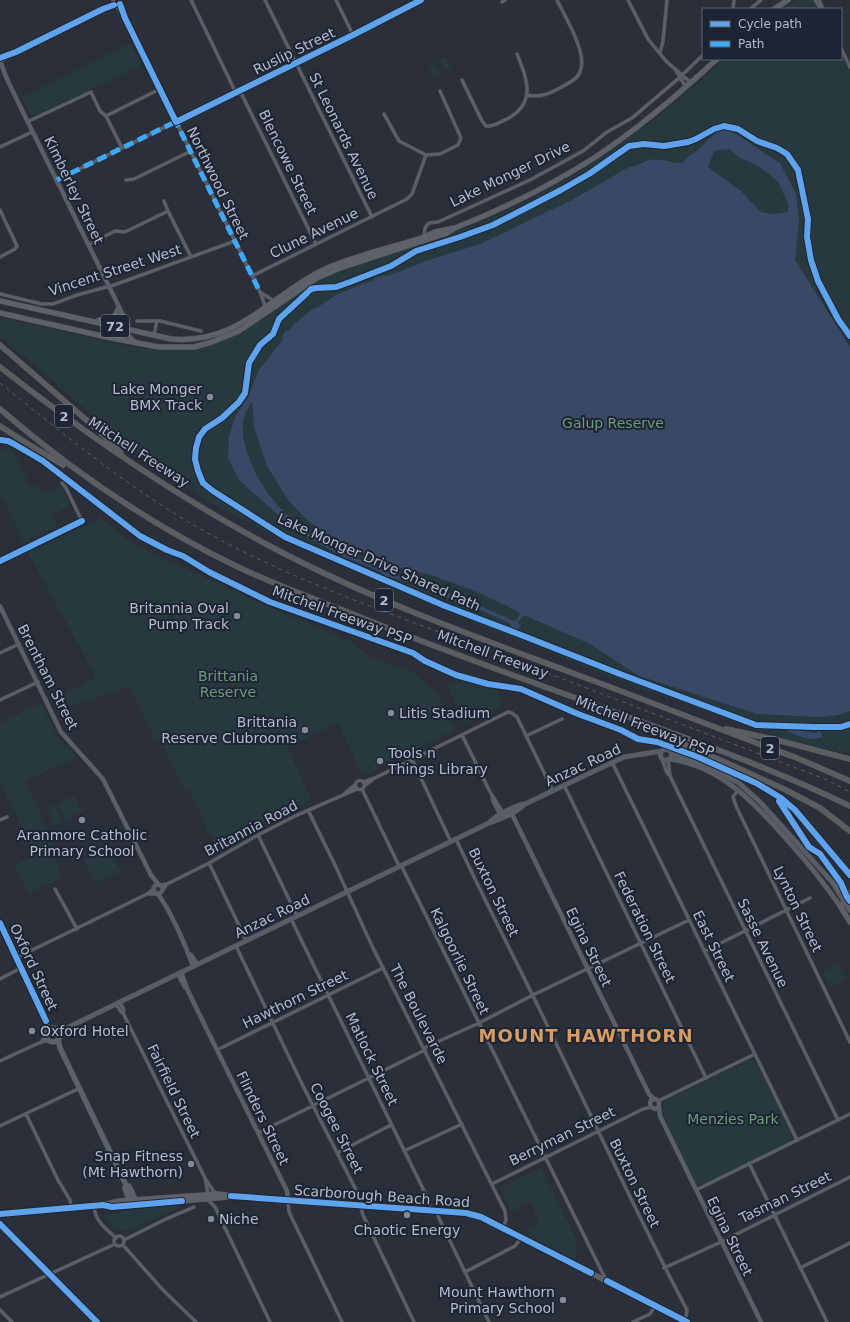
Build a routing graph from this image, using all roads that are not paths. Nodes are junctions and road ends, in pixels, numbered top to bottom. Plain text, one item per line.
1 (113, 0) edge
2 (124, 0) edge
3 (190, 0) edge
4 (265, 0) edge
5 (336, 0) edge
6 (408, 0) edge
7 (421, 0) edge
8 (557, 0) edge
9 (628, 0) edge
10 (667, 0) edge
11 (760, 0) edge
12 (788, 0) edge
13 (815, 0) edge
14 (120, 2) edge
15 (115, 5) junction
16 (410, 5) junction
17 (751, 8) edge
18 (776, 8) edge
19 (821, 8) edge
20 (103, 9) junction
21 (125, 18) junction
22 (353, 35) junction
23 (842, 50) edge
24 (16, 52) junction
25 (660, 53) junction
26 (517, 54) dead end
27 (702, 56) edge
28 (0, 58) edge
29 (716, 60) edge
30 (0, 62) edge
31 (296, 63) junction
32 (850, 67) edge
33 (675, 69) junction
34 (0, 70) edge
35 (682, 75) junction
36 (679, 78) junction
37 (6, 79) junction
38 (462, 80) dead end
39 (691, 83) junction
40 (686, 87) junction
41 (160, 89) junction
42 (240, 90) junction
43 (440, 91) dead end
44 (236, 93) junction
45 (527, 95) junction
46 (384, 114) dead end
47 (106, 116) junction
48 (27, 122) junction
49 (176, 122) junction
50 (32, 132) junction
51 (0, 147) edge
52 (122, 148) junction
53 (191, 151) junction
54 (426, 155) junction
55 (56, 180) junction
56 (126, 180) dead end
57 (164, 201) dead end
58 (0, 210) edge
59 (168, 211) junction
60 (372, 217) junction
61 (424, 239) junction
62 (234, 241) junction
63 (316, 244) junction
64 (88, 245) junction
65 (0, 257) edge
66 (191, 257) junction
67 (252, 276) junction
68 (109, 287) junction
69 (260, 292) junction
70 (0, 294) edge
71 (0, 301) edge
72 (275, 301) junction
73 (266, 308) junction
74 (120, 310) junction
75 (0, 312) edge
76 (84, 319) junction
77 (137, 321) dead end
78 (157, 321) junction
79 (126, 328) junction
80 (201, 331) dead end
81 (154, 335) junction
82 (111, 338) junction
83 (137, 343) junction
84 (0, 345) edge
85 (0, 367) edge
86 (0, 409) edge
87 (0, 426) edge
88 (131, 462) junction
89 (90, 480) junction
90 (62, 483) dead end
91 (0, 561) edge
92 (0, 606) edge
93 (19, 644) junction
94 (0, 653) edge
95 (38, 682) junction
96 (0, 700) edge
97 (584, 701) junction
98 (562, 719) dead end
99 (710, 726) junction
100 (462, 735) junction
101 (526, 736) junction
102 (662, 751) junction
103 (671, 753) junction
104 (652, 754) junction
105 (662, 758) junction
106 (412, 759) junction
107 (850, 759) edge
108 (669, 760) junction
109 (612, 762) junction
110 (670, 776) junction
111 (850, 781) edge
112 (364, 784) junction
113 (740, 784) junction
114 (564, 785) junction
115 (356, 787) junction
116 (362, 789) junction
117 (738, 790) junction
118 (553, 791) junction
119 (850, 806) edge
120 (308, 810) junction
121 (511, 812) junction
122 (501, 815) junction
123 (7, 817) dead end
124 (0, 820) edge
125 (489, 823) junction
126 (850, 831) edge
127 (258, 835) junction
128 (456, 839) junction
129 (451, 842) junction
130 (209, 863) junction
131 (400, 866) junction
132 (153, 879) junction
133 (833, 883) junction
134 (154, 888) junction
135 (55, 889) dead end
136 (160, 890) junction
137 (348, 892) junction
138 (850, 893) edge
139 (147, 894) junction
140 (810, 898) dead end
141 (850, 898) edge
142 (848, 906) edge
143 (841, 908) junction
144 (786, 911) junction
145 (297, 916) junction
146 (291, 919) junction
147 (689, 920) junction
148 (850, 922) edge
149 (0, 923) edge
150 (77, 929) junction
151 (745, 931) junction
152 (246, 940) junction
153 (640, 942) junction
154 (236, 946) junction
155 (705, 952) junction
156 (16, 958) junction
157 (195, 965) junction
158 (21, 968) junction
159 (383, 968) junction
160 (588, 969) junction
161 (180, 973) junction
162 (0, 979) edge
163 (328, 995) junction
164 (533, 995) junction
165 (118, 1003) junction
166 (273, 1022) junction
167 (479, 1023) junction
168 (65, 1029) junction
169 (51, 1031) junction
170 (55, 1039) junction
171 (41, 1042) junction
172 (850, 1042) edge
173 (424, 1049) junction
174 (217, 1050) junction
175 (756, 1054) junction
176 (0, 1061) edge
177 (368, 1078) junction
178 (706, 1078) junction
179 (80, 1088) junction
180 (654, 1104) junction
181 (313, 1105) junction
182 (26, 1114) junction
183 (850, 1114) edge
184 (838, 1120) junction
185 (462, 1124) junction
186 (391, 1125) junction
187 (0, 1126) edge
188 (598, 1131) junction
189 (258, 1133) junction
190 (797, 1140) junction
191 (404, 1151) junction
192 (337, 1153) junction
193 (545, 1157) junction
194 (749, 1163) junction
195 (850, 1177) edge
196 (205, 1178) junction
197 (492, 1184) junction
198 (696, 1190) junction
199 (207, 1196) junction
200 (216, 1196) junction
201 (288, 1201) junction
202 (133, 1202) junction
203 (94, 1206) junction
204 (361, 1206) junction
205 (194, 1207) dead end
206 (214, 1207) junction
207 (71, 1208) junction
208 (430, 1210) junction
209 (438, 1211) junction
210 (0, 1214) edge
211 (774, 1215) junction
212 (0, 1224) edge
213 (504, 1229) junction
214 (116, 1238) junction
215 (521, 1238) junction
216 (124, 1240) junction
217 (720, 1242) junction
218 (115, 1244) junction
219 (850, 1244) edge
220 (123, 1245) junction
221 (664, 1268) junction
222 (800, 1268) junction
223 (465, 1272) junction
224 (50, 1274) junction
225 (607, 1282) junction
226 (0, 1297) edge
227 (655, 1306) junction
228 (0, 1310) edge
229 (686, 1321) edge
230 (12, 1322) edge
231 (97, 1322) edge
232 (196, 1322) edge
233 (270, 1322) edge
234 (342, 1322) edge
235 (414, 1322) edge
236 (489, 1322) edge
237 (633, 1322) edge
238 (761, 1322) edge
239 (827, 1322) edge

1 - 15 street
1 - 20 street
2 - 14 street
3 - 44 street
4 - 31 street, St Leonards Avenue
5 - 22 street
6 - 16 street
7 - 16 street, Ruslip Street
8 - 45 street
9 - 25 street
10 - 25 street
11 - 17 street
12 - 18 main road
13 - 19 street
14 - 15 street
14 - 21 street, Northwood Street
15 - 20 street
15 - 21 street, Northwood Street
16 - 22 street, Ruslip Street
20 - 24 street
21 - 41 street, Northwood Street
22 - 31 street, Ruslip Street
23 - 32 street
24 - 28 street
24 - 30 street
25 - 33 street
26 - 45 street
27 - 35 street, Lake Monger Drive
29 - 39 main road, Lake Monger Drive / 72
30 - 37 street, Kimberley Street
31 - 42 street, Ruslip Street
31 - 60 street, St Leonards Avenue
33 - 35 street
33 - 36 street
34 - 37 street, Kimberley Street
35 - 36 street, Lake Monger Drive
35 - 39 street
36 - 40 street
36 - 61 street, Lake Monger Drive
37 - 48 street, Kimberley Street
38 - 45 street
39 - 40 main road, Lake Monger Drive / 72
40 - 61 main road, Lake Monger Drive / 72
41 - 47 street
41 - 49 street, Northwood Street
42 - 44 street, Ruslip Street
42 - 63 street, Blencowe Street
43 - 54 street
44 - 49 street, Ruslip Street
46 - 54 street
47 - 48 street
47 - 52 street
48 - 50 street, Kimberley Street
49 - 52 street, Ruslip Street
49 - 53 street, Northwood Street
50 - 51 street
50 - 55 street, Kimberley Street
52 - 55 street, Ruslip Street
53 - 56 street
53 - 62 street, Northwood Street
54 - 60 street, Clune Avenue
55 - 64 street, Kimberley Street
57 - 59 street
58 - 65 street
59 - 64 street
59 - 66 street
60 - 63 street, Clune Avenue
61 - 72 main road, Lake Monger Drive / 72
61 - 83 main road, Lake Monger Drive / 72
62 - 66 street, Vincent Street West
62 - 67 street, Northwood Street
63 - 67 street, Clune Avenue
64 - 68 street, Kimberley Street
66 - 68 street, Vincent Street West
67 - 69 street, Northwood Street
68 - 70 street, Vincent Street West
68 - 74 street, Kimberley Street
69 - 72 street
69 - 73 street, Northwood Street
71 - 76 main road, Lake Monger Drive / 72
72 - 73 main road, Lake Monger Drive / 72
73 - 81 main road, Lake Monger Drive / 72
74 - 76 main road
74 - 79 street, Kimberley Street
75 - 82 main road, Lake Monger Drive / 72
76 - 79 main road, Lake Monger Drive / 72
77 - 78 street
78 - 80 street
78 - 81 street
79 - 81 main road, Lake Monger Drive / 72
79 - 82 street
79 - 83 street, Kimberley Street
82 - 83 main road, Lake Monger Drive / 72
84 - 88 highway
85 - 88 highway, Mitchell Freeway / 2
86 - 89 highway, Mitchell Freeway / 2
87 - 89 highway
88 - 99 highway, Mitchell Freeway / 2
89 - 97 highway, Mitchell Freeway / 2
90 - 91 street
92 - 93 street, Brentham Street
93 - 94 street
93 - 95 street, Brentham Street
95 - 96 street
95 - 132 street, Brentham Street
97 - 119 highway, Mitchell Freeway / 2
97 - 126 highway
98 - 101 street
99 - 107 highway
99 - 111 highway, Mitchell Freeway / 2
100 - 101 street
100 - 106 street
100 - 122 street
101 - 118 street
102 - 103 main road
102 - 104 main road, Anzac Road
102 - 105 main road
103 - 108 main road
103 - 113 main road
104 - 105 main road, Anzac Road
104 - 109 main road, Anzac Road
105 - 108 main road
105 - 110 street, Sasse Avenue
106 - 112 street
106 - 129 street, Buxton Street
108 - 110 street, Sasse Avenue
108 - 117 main road
109 - 114 main road, Anzac Road
109 - 147 street, East Street
110 - 151 street, Sasse Avenue
112 - 115 street, Britannia Road
112 - 116 street
113 - 117 street, Lynton Street
113 - 133 main road
114 - 118 main road, Anzac Road
114 - 153 street, Federation Street
115 - 116 street
115 - 120 street, Britannia Road
116 - 131 street, Kalgoorlie Street
117 - 143 main road
117 - 144 street, Lynton Street
118 - 121 main road, Anzac Road
120 - 127 street, Britannia Road
120 - 137 street, The Boulevarde
121 - 122 main road, Anzac Road
121 - 125 main road, Anzac Road
121 - 160 street, Egina Street
122 - 125 main road, Anzac Road
123 - 124 street
125 - 128 main road, Anzac Road
127 - 130 street, Britannia Road
127 - 145 street
128 - 129 main road, Anzac Road
128 - 164 street, Buxton Street
129 - 131 main road, Anzac Road
130 - 136 street, Britannia Road
130 - 152 street
131 - 137 main road, Anzac Road
131 - 167 street, Kalgoorlie Street
132 - 134 street, Brentham Street
132 - 136 street, Brentham Street
133 - 138 main road
133 - 142 main road
134 - 136 street, Brentham Street
134 - 139 street, Britannia Road
135 - 150 street
136 - 139 street, Britannia Road
136 - 157 street, Brentham Street
137 - 145 main road, Anzac Road
137 - 159 street, The Boulevarde
139 - 150 street, Britannia Road
140 - 144 street
141 - 142 main road
142 - 143 main road
143 - 148 main road
144 - 151 street
144 - 172 street, Lynton Street
145 - 146 main road, Anzac Road
146 - 152 main road, Anzac Road
146 - 163 street, Matlock Street
147 - 153 street
147 - 155 street, East Street
149 - 156 main road, Oxford Street
150 - 156 street, Britannia Road
151 - 155 street
151 - 184 street, Sasse Avenue
152 - 154 main road, Anzac Road
153 - 160 street
153 - 178 street, Federation Street
154 - 157 main road, Anzac Road
154 - 166 street, Coogee Street
155 - 175 street, East Street
156 - 158 main road, Oxford Street
157 - 161 main road, Anzac Road
158 - 162 street
158 - 169 main road, Oxford Street
159 - 163 street, Hawthorn Street
159 - 173 street, The Boulevarde
160 - 164 street
160 - 180 street, Egina Street
161 - 165 main road, Anzac Road
161 - 174 street, Flinders Street
163 - 166 street, Hawthorn Street
163 - 177 street, Matlock Street
164 - 167 street
164 - 188 street, Buxton Street
165 - 168 main road, Anzac Road
165 - 196 street, Fairfield Street
166 - 174 street, Hawthorn Street
166 - 181 street, Coogee Street
167 - 173 street
167 - 193 street, Kalgoorlie Street
168 - 169 main road, Anzac Road
168 - 170 main road, Anzac Road
169 - 170 main road
169 - 170 main road
169 - 171 street
170 - 171 street
170 - 179 main road
171 - 176 street
173 - 177 street
173 - 185 street, The Boulevarde
174 - 189 street, Flinders Street
175 - 178 street, Berryman Street
175 - 190 street, East Street
177 - 181 street
177 - 186 street, Matlock Street
178 - 180 street, Berryman Street
179 - 182 street
179 - 202 main road
180 - 188 street, Berryman Street
180 - 198 street, Egina Street
181 - 189 street
181 - 192 street, Coogee Street
182 - 187 street
182 - 207 street
183 - 184 street
184 - 190 street
185 - 191 street
185 - 197 street, The Boulevarde
186 - 191 street, Matlock Street
186 - 192 street
188 - 193 street, Berryman Street
188 - 221 street, Buxton Street
189 - 201 street, Flinders Street
190 - 194 street
191 - 208 street, Matlock Street
192 - 204 street, Coogee Street
193 - 197 street, Berryman Street
193 - 225 street, Kalgoorlie Street
194 - 198 street
194 - 211 street
195 - 211 street, Tasman Street
196 - 199 street, Fairfield Street
196 - 200 street, Fairfield Street
197 - 213 street, The Boulevarde
198 - 217 street, Egina Street
199 - 200 main road, Scarborough Beach Road
199 - 202 main road, Scarborough Beach Road
199 - 206 street
200 - 201 main road, Scarborough Beach Road
200 - 206 street
201 - 204 main road, Scarborough Beach Road
201 - 234 street, Flinders Street
202 - 203 main road, Scarborough Beach Road
203 - 207 main road, Scarborough Beach Road
203 - 214 street
204 - 208 main road, Scarborough Beach Road
204 - 235 street, Coogee Street
205 - 216 street
206 - 233 street
207 - 210 main road, Scarborough Beach Road
208 - 209 main road, Scarborough Beach Road
209 - 213 main road, Scarborough Beach Road
209 - 223 street
211 - 217 street, Tasman Street
211 - 222 street
212 - 224 street
213 - 215 main road, Scarborough Beach Road
214 - 216 street
214 - 218 street
215 - 223 street
215 - 225 main road, Scarborough Beach Road
216 - 220 street
217 - 221 street, Tasman Street
217 - 238 street, Egina Street
218 - 220 street
218 - 224 street
219 - 222 street
220 - 232 street
221 - 229 street, Buxton Street
222 - 239 street
223 - 236 street
224 - 226 street
224 - 231 street
225 - 227 main road, Scarborough Beach Road
227 - 229 main road, Scarborough Beach Road
227 - 237 street
228 - 230 street

